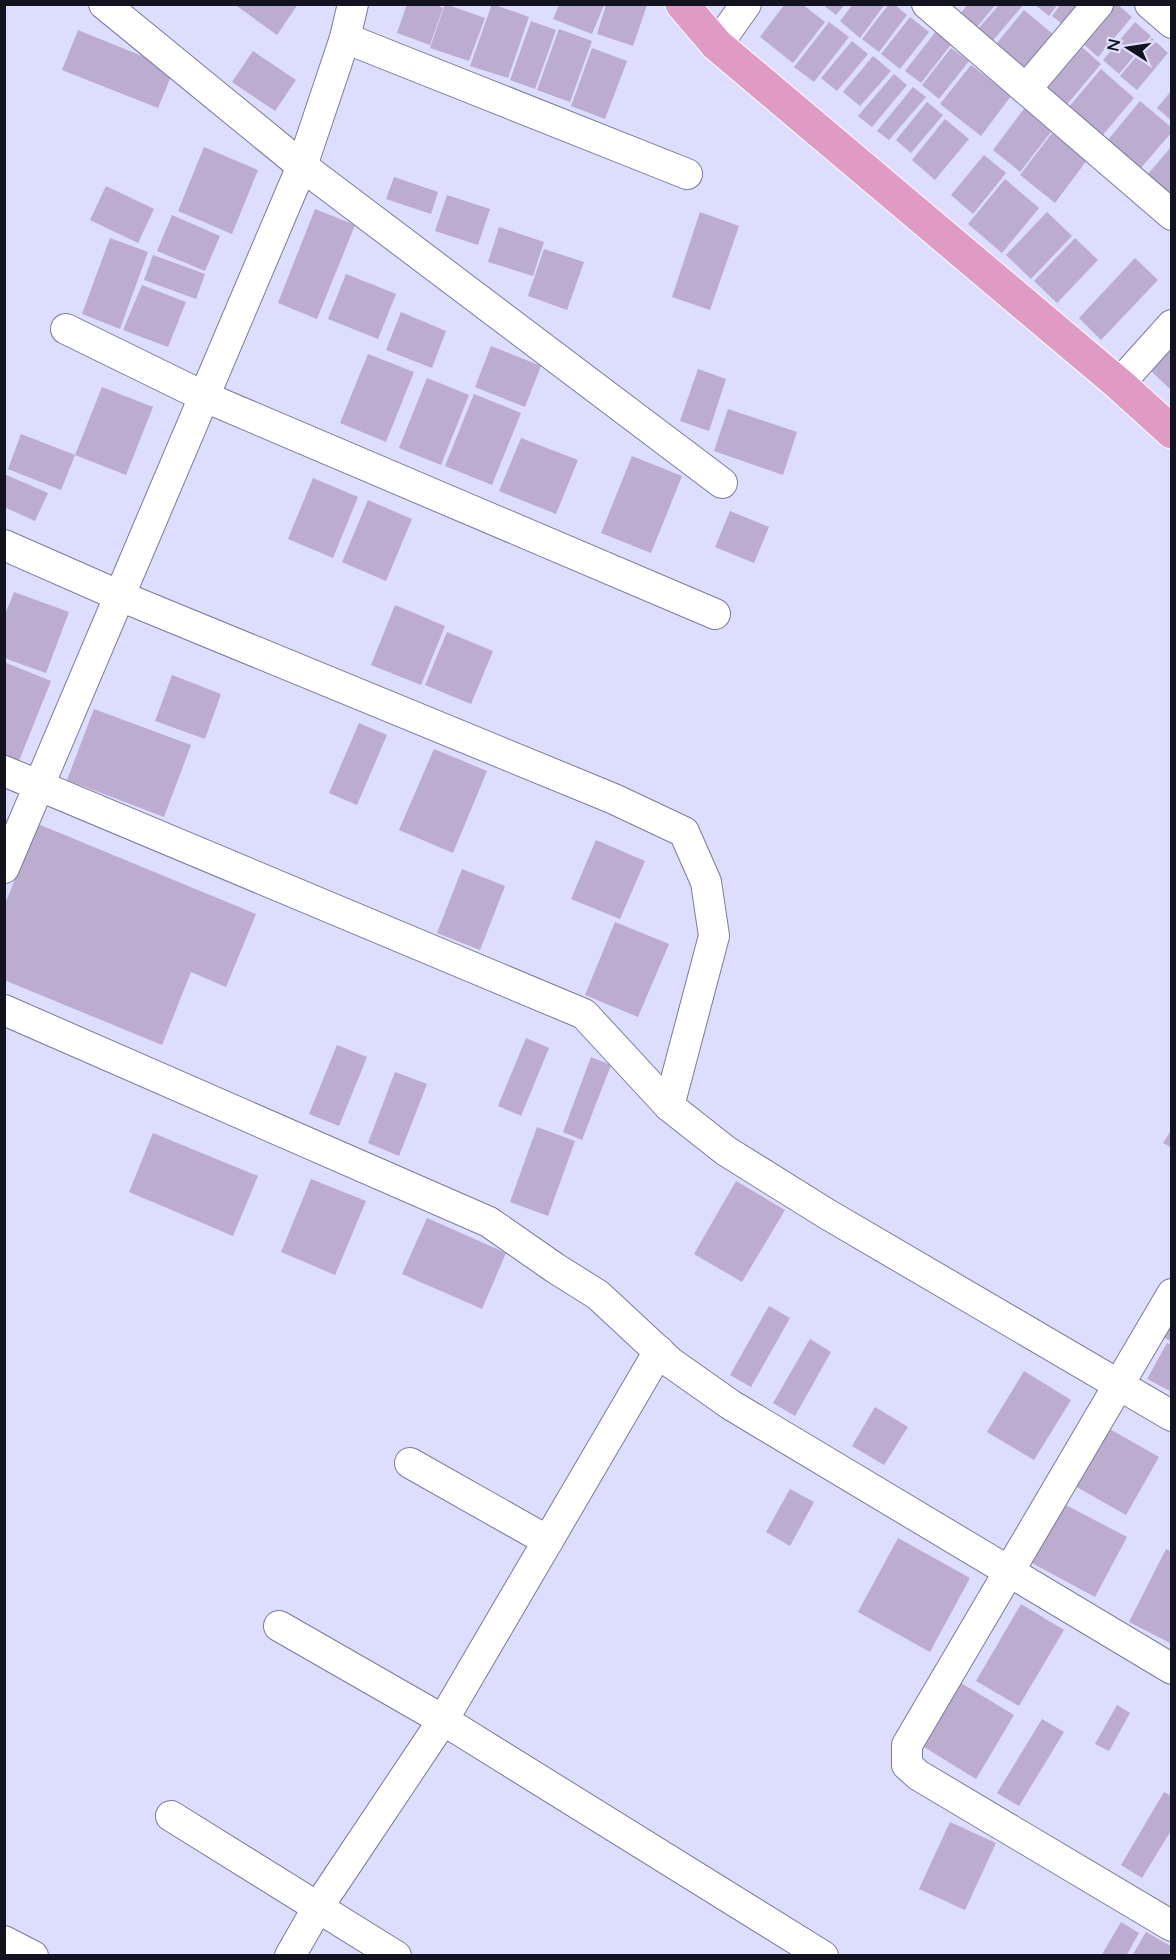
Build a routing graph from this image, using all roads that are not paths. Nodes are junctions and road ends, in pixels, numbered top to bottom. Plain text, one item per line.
1 (104, 4) edge
2 (682, 4) edge
3 (746, 4) edge
4 (927, 4) edge
5 (1098, 4) edge
6 (1150, 4) edge
7 (352, 5) edge
8 (1172, 23) edge
9 (345, 38) junction
10 (717, 45) junction
11 (1026, 89) junction
12 (302, 166) junction
13 (687, 174) dead end
14 (1172, 215) edge
15 (1172, 325) edge
16 (66, 329) dead end
17 (1119, 384) junction
18 (205, 396) junction
19 (1172, 432) edge
20 (722, 483) dead end
21 (4, 545) edge
22 (120, 596) junction
23 (715, 614) dead end
24 (4, 771) edge
25 (39, 784) junction
26 (4, 868) edge
27 (4, 1010) edge
28 (669, 1106) junction
29 (1172, 1294) edge
30 (659, 1351) junction
31 (1118, 1384) junction
32 (1172, 1416) edge
33 (410, 1463) dead end
34 (548, 1541) junction
35 (1009, 1572) junction
36 (279, 1626) dead end
37 (1172, 1669) edge
38 (443, 1720) junction
39 (171, 1816) dead end
40 (318, 1907) junction
41 (1172, 1926) edge
42 (4, 1941) edge
43 (33, 1956) edge
44 (290, 1956) edge
45 (396, 1956) edge
46 (823, 1956) edge

1 - 12 street
2 - 10 main road
3 - 10 street
4 - 11 street
5 - 11 street
6 - 8 street
7 - 9 street
9 - 12 street
9 - 13 street
10 - 17 main road
11 - 14 street
12 - 18 street
12 - 20 street
15 - 17 street
16 - 18 street
17 - 19 main road
18 - 22 street
18 - 23 street
21 - 22 street
22 - 25 street
22 - 28 street
24 - 25 street
25 - 26 street
25 - 28 street
27 - 30 street
28 - 31 street
29 - 31 street
30 - 34 street
30 - 35 street
31 - 32 street
31 - 35 street
33 - 34 street
34 - 38 street
35 - 37 street
35 - 41 street
36 - 38 street
38 - 40 street
38 - 46 street
39 - 40 street
40 - 44 street
40 - 45 street
42 - 43 street

